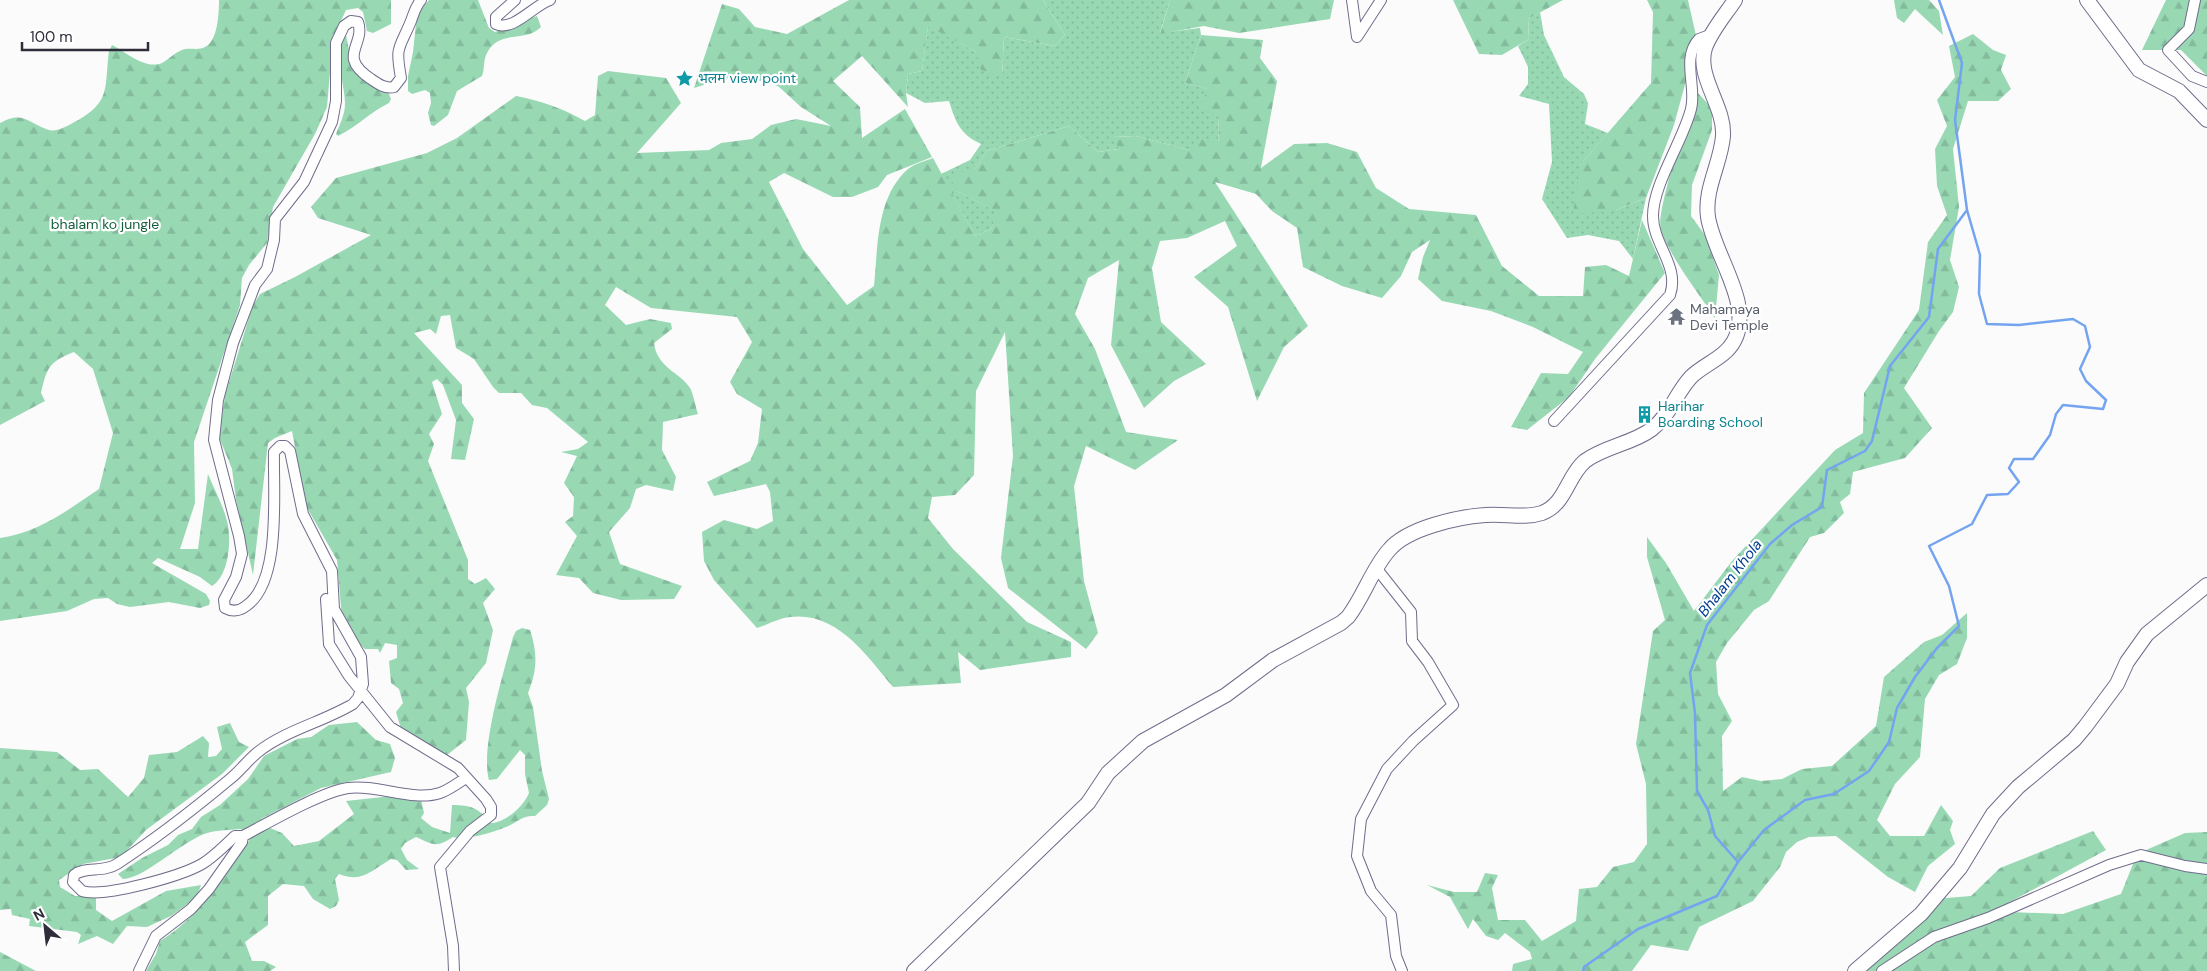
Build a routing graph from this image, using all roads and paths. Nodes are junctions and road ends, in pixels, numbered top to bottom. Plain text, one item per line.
1 (421, 0) edge
2 (515, 0) edge
3 (550, 0) edge
4 (1352, 0) edge
5 (1381, 0) edge
6 (1735, 0) edge
7 (2087, 0) edge
8 (2195, 0) edge
9 (1710, 38) junction
10 (2207, 82) edge
11 (2207, 120) edge
12 (1554, 421) dead end
13 (1377, 569) junction
14 (332, 571) junction
15 (2207, 585) edge
16 (361, 691) junction
17 (466, 778) junction
18 (242, 836) junction
19 (2207, 869) edge
20 (139, 971) edge
21 (454, 971) edge
22 (914, 971) edge
23 (1402, 971) edge
24 (1855, 971) edge
25 (1882, 971) edge

1 - 14 street
2 - 3 street
4 - 5 street
6 - 9 main road
7 - 11 main road
8 - 10 street
9 - 12 street
9 - 13 main road
13 - 22 main road
13 - 23 street
14 - 16 street
14 - 16 street
15 - 24 main road
16 - 17 street
16 - 18 street
17 - 18 street
17 - 21 street
18 - 20 street
19 - 25 street

